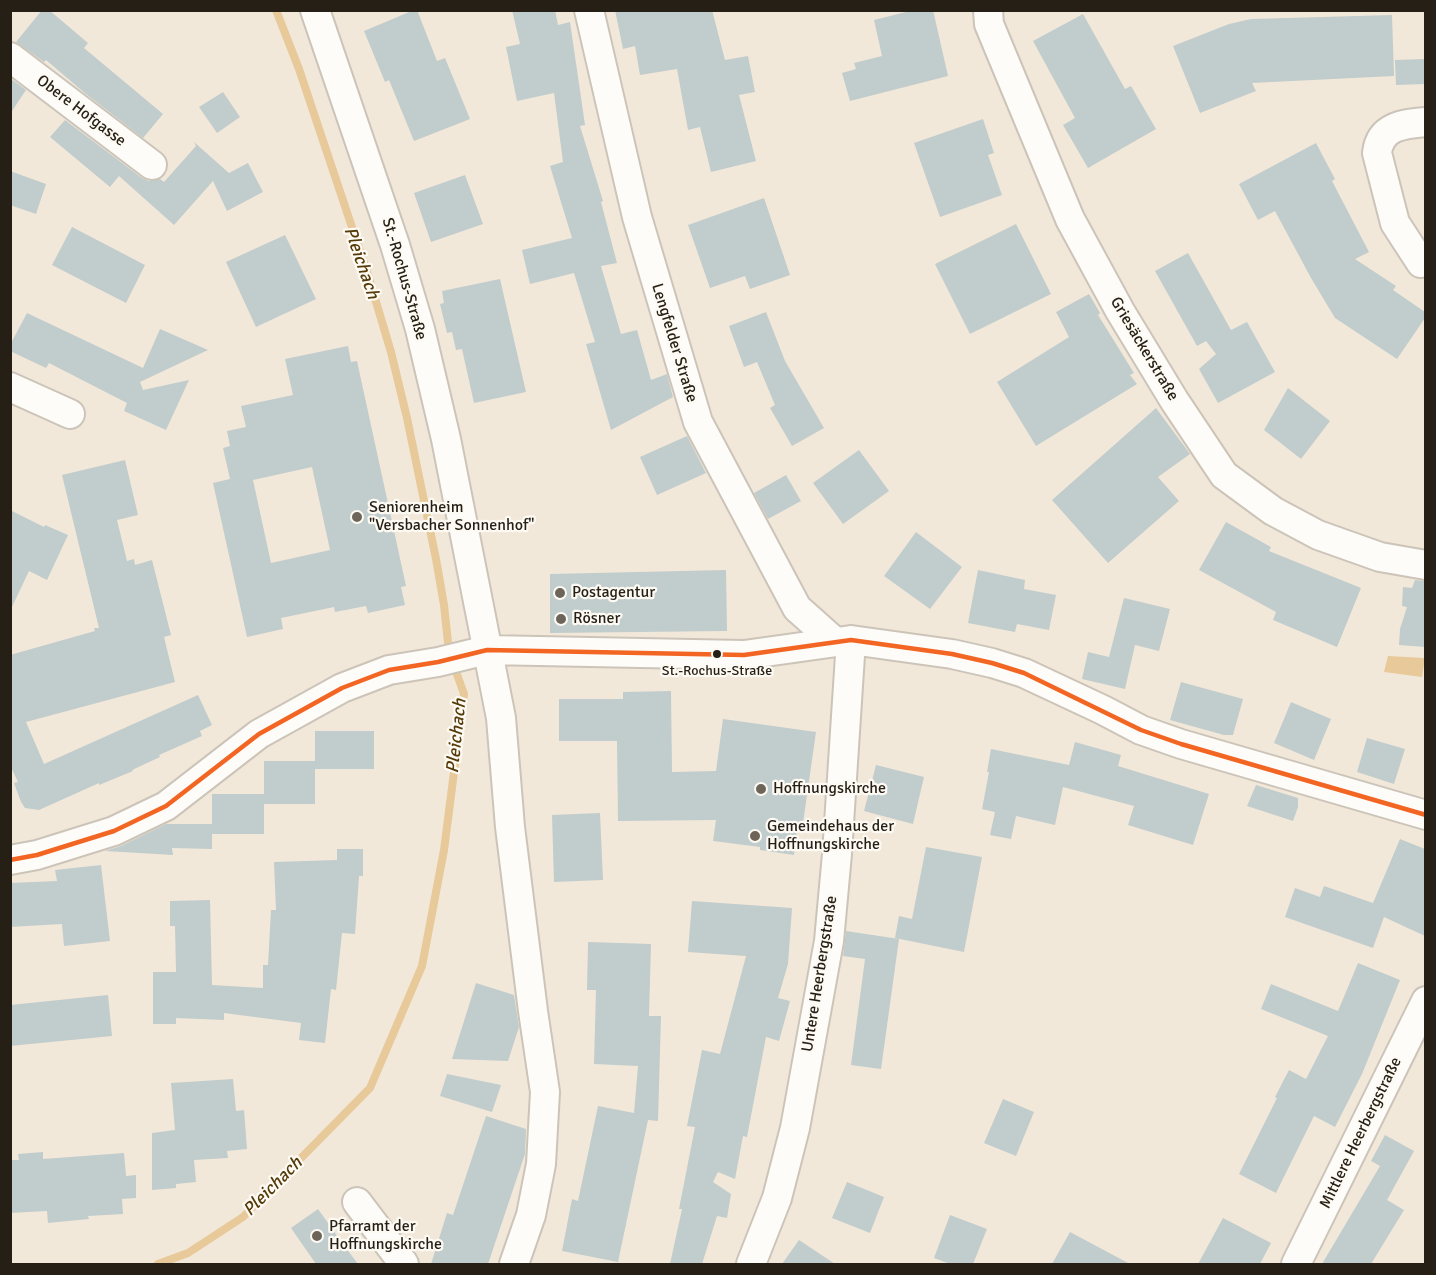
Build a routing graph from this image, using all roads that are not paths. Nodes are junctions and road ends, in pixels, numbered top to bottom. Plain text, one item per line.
1 (315, 10) edge
2 (589, 10) edge
3 (988, 10) edge
4 (10, 57) edge
5 (1425, 122) edge
6 (152, 165) dead end
7 (1421, 263) dead end
8 (10, 387) edge
9 (70, 414) dead end
10 (1425, 565) edge
11 (842, 641) junction
12 (488, 650) junction
13 (1425, 815) edge
14 (10, 860) edge
15 (1425, 1001) edge
16 (357, 1202) dead end
17 (404, 1264) edge
18 (513, 1264) edge
19 (751, 1264) edge
20 (1296, 1264) edge

1 - 12 street, St.-Rochus-Straße
2 - 11 street, Lengfelder Straße
3 - 10 street, Griesäckerstraße
4 - 6 street, Obere Hofgasse
5 - 7 street
8 - 9 street
11 - 12 street
11 - 13 street
11 - 19 street, Untere Heerbergstraße
12 - 14 street
12 - 18 street, St.-Rochus-Straße
15 - 20 street, Mittlere Heerbergstraße
16 - 17 street

